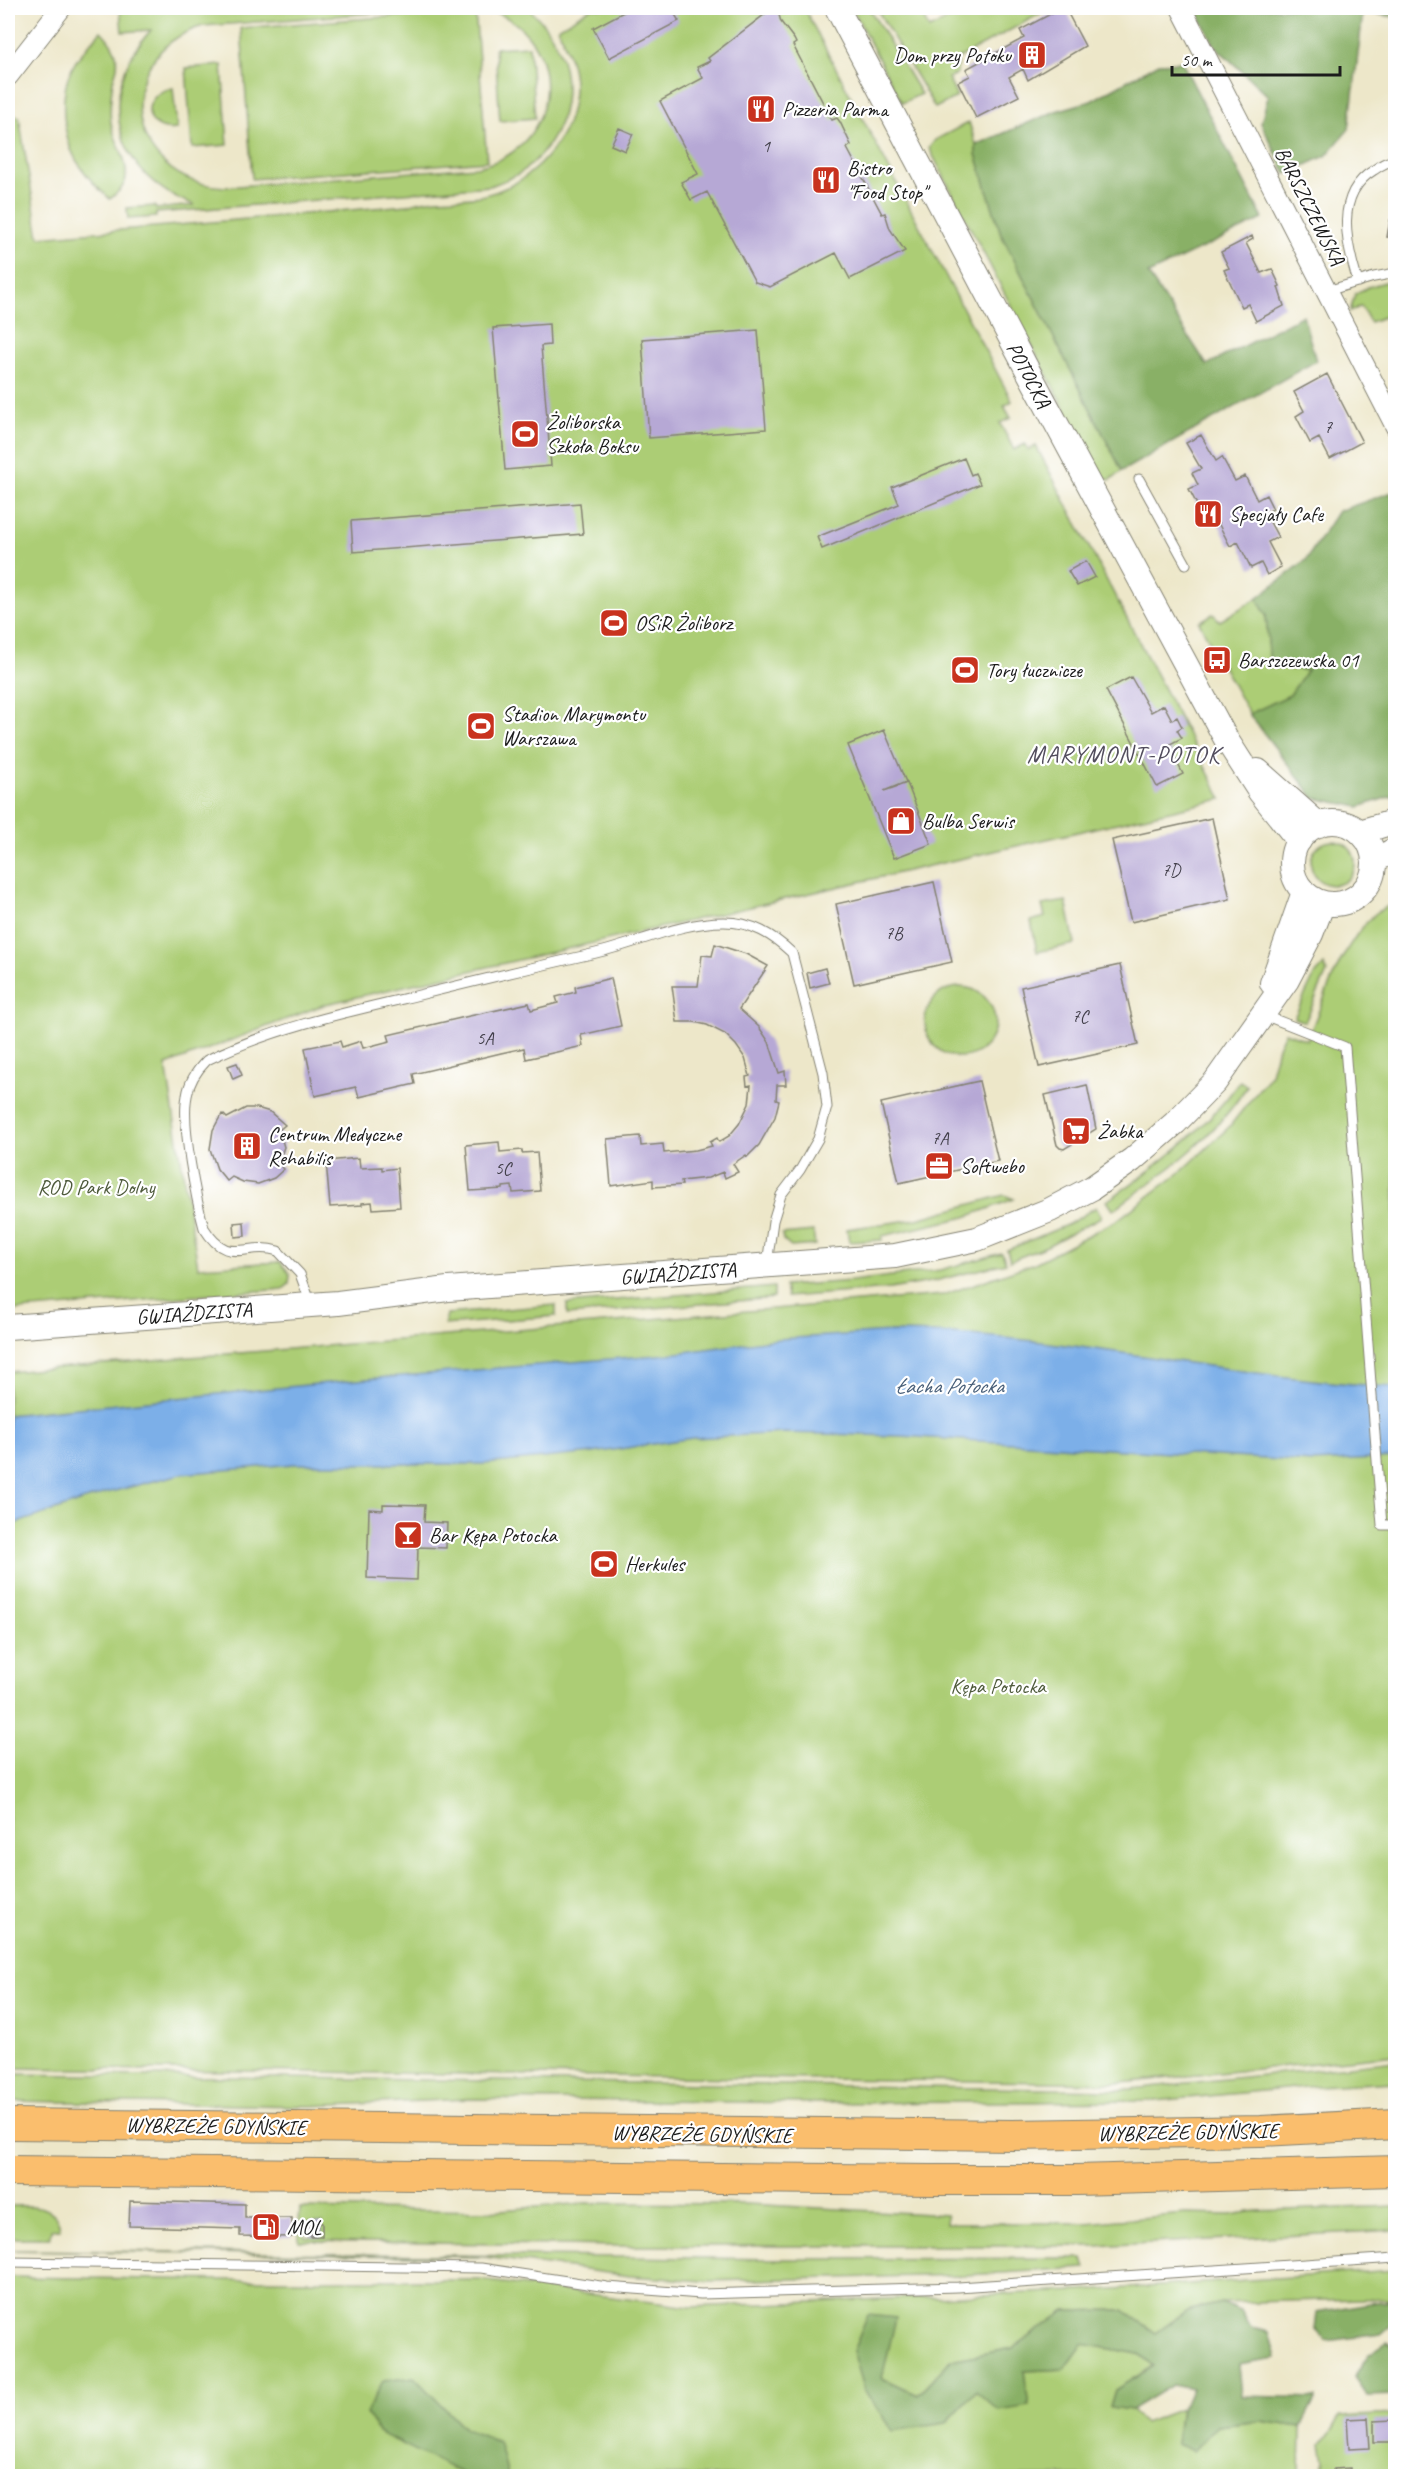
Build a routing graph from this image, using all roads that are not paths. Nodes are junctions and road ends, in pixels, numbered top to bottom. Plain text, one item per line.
1 (61, 8) edge
2 (837, 8) edge
3 (1181, 8) edge
4 (8, 76) edge
5 (1395, 160) edge
6 (1395, 273) edge
7 (1358, 282) junction
8 (1327, 291) junction
9 (1395, 427) edge
10 (1139, 478) dead end
11 (1186, 564) dead end
12 (1226, 740) junction
13 (1395, 821) edge
14 (1319, 825) junction
15 (1360, 832) junction
16 (1299, 841) junction
17 (1395, 849) edge
18 (1374, 861) junction
19 (1314, 898) junction
20 (1262, 1014) junction
21 (766, 1267) junction
22 (311, 1304) junction
23 (8, 1327) edge
24 (1395, 1525) edge
25 (8, 2124) edge
26 (1395, 2124) edge
27 (8, 2171) edge
28 (1395, 2171) edge
29 (1395, 2258) edge
30 (8, 2262) edge

1 - 4 street
2 - 12 street, POTOCKA
3 - 8 street, BARSZCZEWSKA
5 - 7 lane
6 - 7 lane
7 - 8 lane
8 - 9 street, BARSZCZEWSKA
10 - 11 lane
12 - 14 street, POTOCKA
12 - 16 street, POTOCKA
13 - 15 street
14 - 15 street
14 - 16 street
15 - 18 street
16 - 19 street
17 - 18 street
18 - 19 street
19 - 20 street, GWIAŹDZISTA
20 - 21 street, GWIAŹDZISTA
20 - 24 lane
21 - 22 street, GWIAŹDZISTA
21 - 22 lane
22 - 23 street, GWIAŹDZISTA
25 - 26 main road, WYBRZEŻE GDYŃSKIE
27 - 28 main road, WYBRZEŻE GDYŃSKIE
29 - 30 lane

